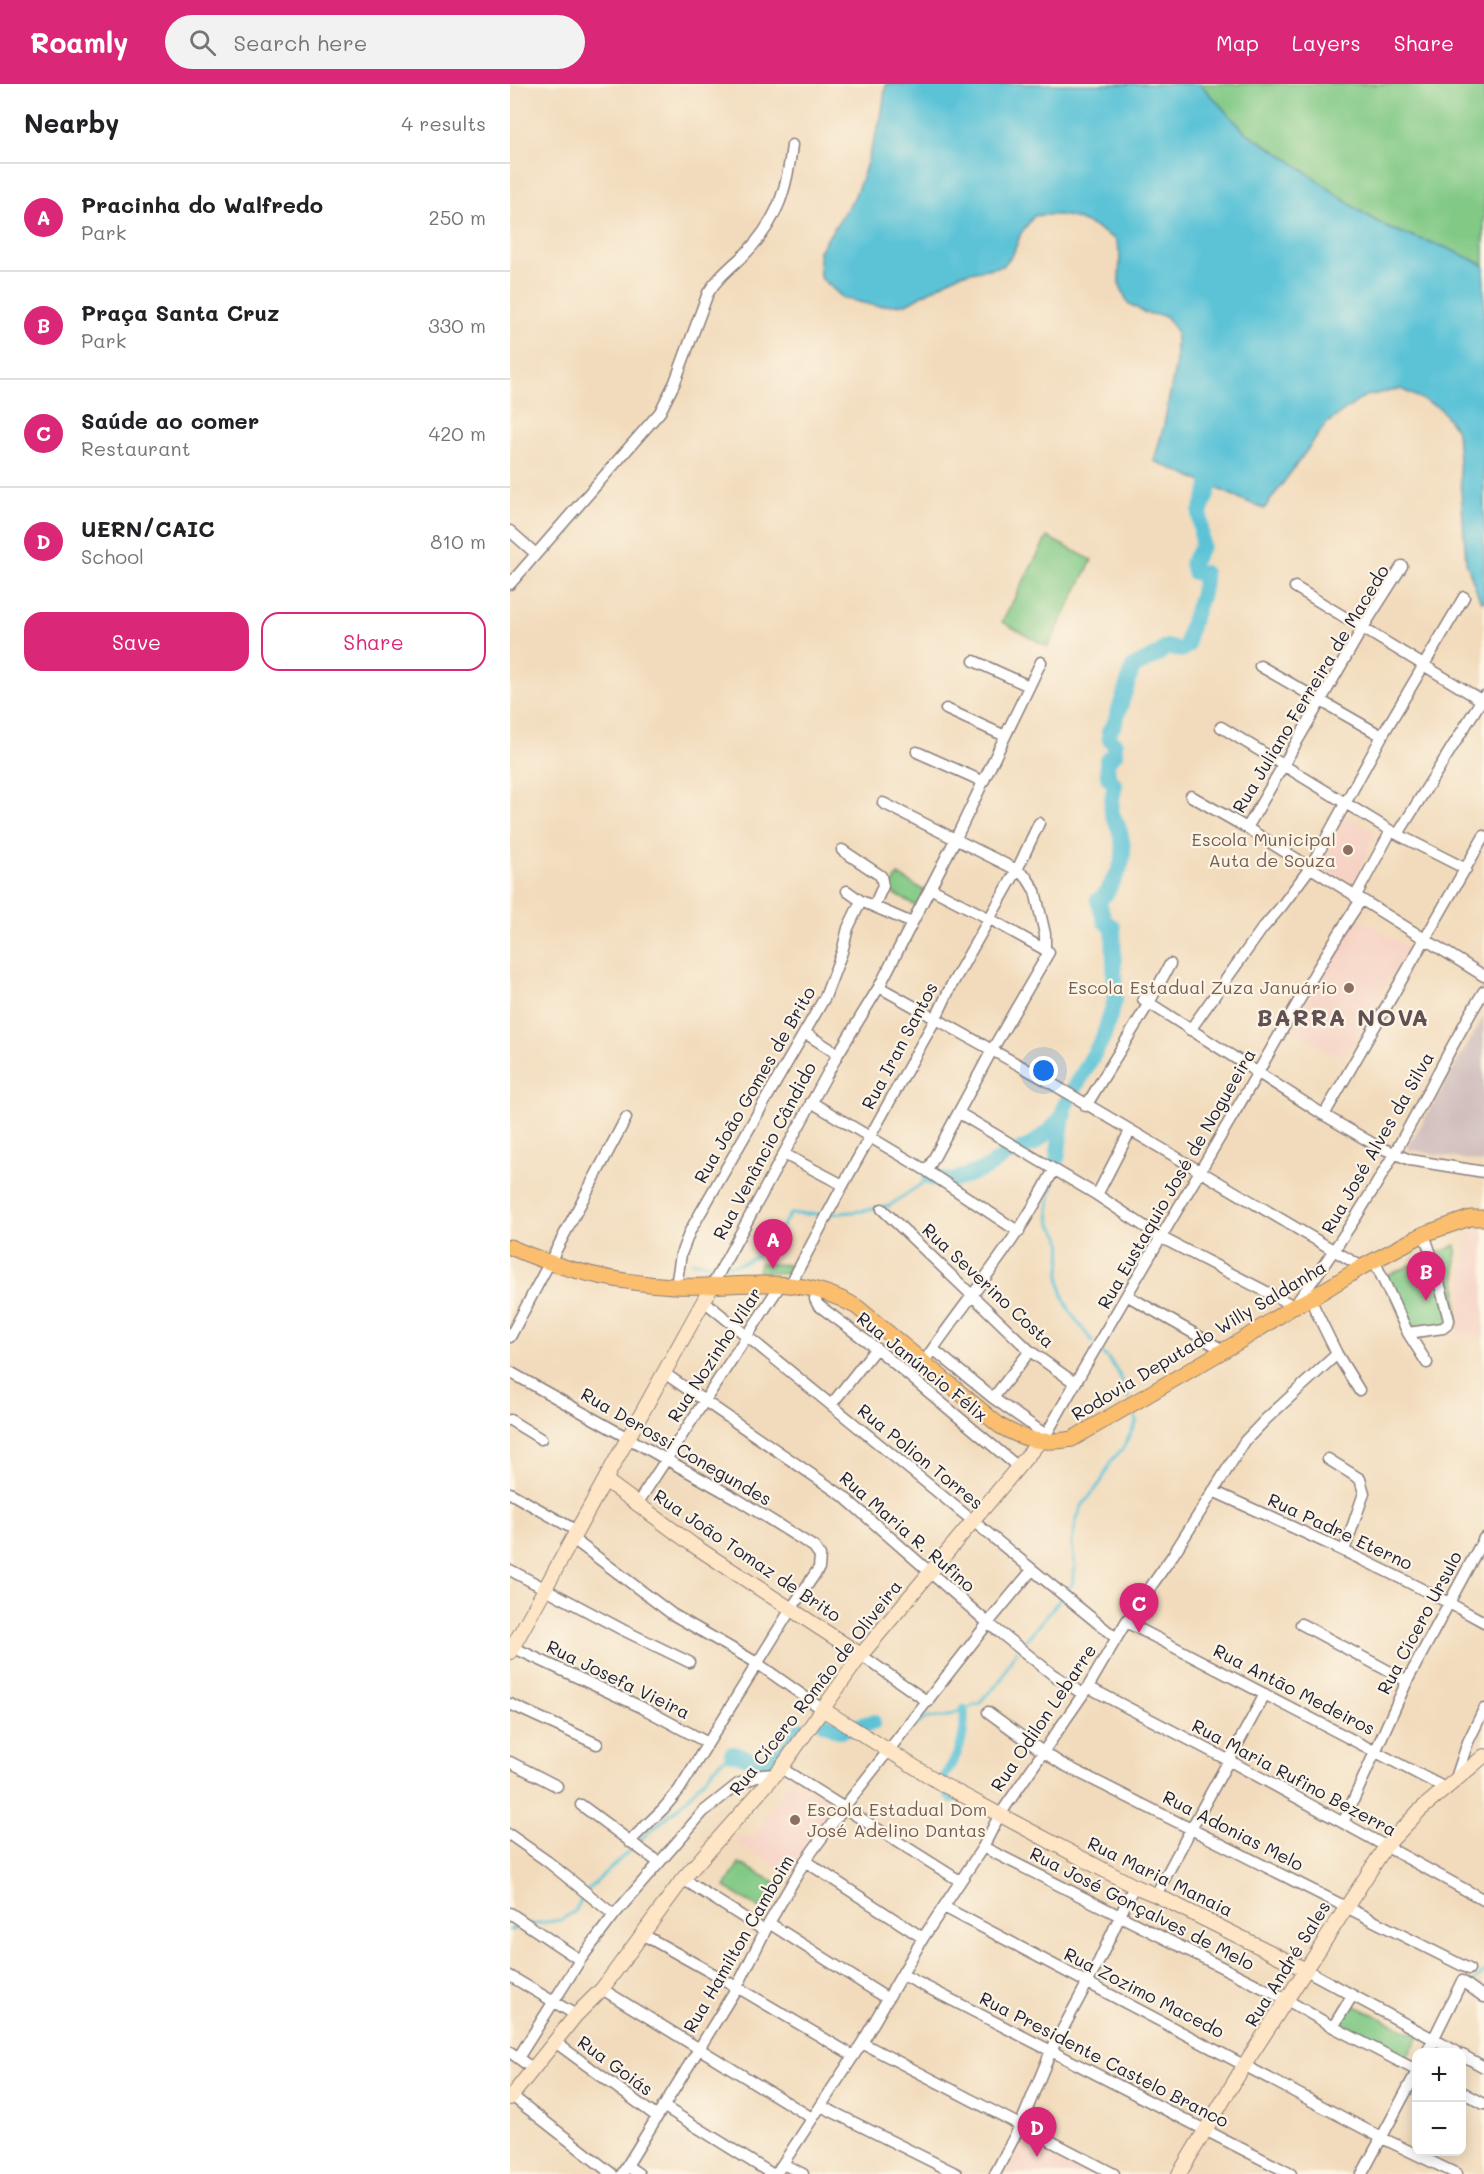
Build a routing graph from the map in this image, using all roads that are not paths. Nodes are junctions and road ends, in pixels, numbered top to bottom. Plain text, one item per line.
1 (792, 145) dead end
2 (510, 531) edge
3 (536, 554) junction
4 (1402, 566) dead end
5 (510, 584) edge
6 (1295, 587) dead end
7 (1464, 597) dead end
8 (1362, 629) junction
9 (975, 661) dead end
10 (1041, 662) dead end
11 (1423, 665) junction
12 (1260, 666) dead end
13 (1029, 686) junction
14 (1483, 698) edge
15 (1321, 701) junction
16 (946, 709) dead end
17 (1221, 727) dead end
18 (1005, 736) junction
19 (1383, 736) junction
20 (917, 752) dead end
21 (1284, 766) junction
22 (982, 781) junction
23 (1191, 796) dead end
24 (883, 803) dead end
25 (1345, 803) junction
26 (1039, 823) dead end
27 (1247, 828) junction
28 (1395, 833) junction
29 (1484, 836) edge
30 (955, 840) junction
31 (842, 850) dead end
32 (1310, 868) junction
33 (1466, 869) junction
34 (1017, 870) junction
35 (930, 888) junction
36 (847, 891) dead end
37 (1358, 898) junction
38 (861, 901) junction
39 (874, 906) junction
40 (990, 919) junction
41 (912, 923) junction
42 (1425, 941) junction
43 (1047, 951) junction
44 (1170, 964) dead end
45 (1484, 976) edge
46 (879, 987) junction
47 (1484, 991) edge
48 (1146, 1001) junction
49 (936, 1017) junction
50 (1190, 1030) junction
51 (805, 1033) junction
52 (992, 1050) junction
53 (838, 1054) junction
54 (1258, 1073) junction
55 (811, 1102) junction
56 (1086, 1106) junction
57 (959, 1113) junction
58 (1324, 1115) junction
59 (626, 1118) dead end
60 (1130, 1131) junction
61 (870, 1137) junction
62 (784, 1154) junction
63 (1394, 1154) junction
64 (927, 1171) junction
65 (1053, 1171) junction
66 (1200, 1172) junction
67 (1484, 1172) edge
68 (843, 1185) junction
69 (1097, 1195) junction
70 (882, 1209) dead end
71 (1484, 1218) edge
72 (1019, 1232) junction
73 (1424, 1234) junction
74 (1162, 1238) junction
75 (510, 1247) edge
76 (1334, 1253) junction
77 (550, 1262) junction
78 (1368, 1264) junction
79 (713, 1284) junction
80 (786, 1284) junction
81 (676, 1286) junction
82 (816, 1289) junction
83 (1128, 1296) junction
84 (972, 1297) junction
85 (1310, 1299) junction
86 (704, 1301) junction
87 (1294, 1306) junction
88 (1408, 1332) junction
89 (747, 1336) junction
90 (510, 1337) edge
91 (876, 1348) junction
92 (933, 1349) junction
93 (1223, 1350) junction
94 (1030, 1352) junction
95 (1337, 1354) junction
96 (1427, 1363) dead end
97 (923, 1364) junction
98 (510, 1371) edge
99 (664, 1373) junction
100 (1075, 1383) junction
101 (1359, 1390) dead end
102 (993, 1398) junction
103 (706, 1401) junction
104 (831, 1405) junction
105 (510, 1420) edge
106 (541, 1439) dead end
107 (628, 1439) junction
108 (1042, 1439) junction
109 (1328, 1459) dead end
110 (666, 1460) junction
111 (1017, 1466) junction
112 (605, 1480) junction
113 (1213, 1491) junction
114 (510, 1492) edge
115 (637, 1504) junction
116 (972, 1521) junction
117 (575, 1535) junction
118 (1484, 1538) edge
119 (1344, 1551) junction
120 (510, 1570) edge
121 (1032, 1570) junction
122 (929, 1573) junction
123 (545, 1589) junction
124 (1449, 1602) junction
125 (791, 1608) junction
126 (1482, 1618) edge
127 (1126, 1622) junction
128 (988, 1623) junction
129 (1301, 1624) dead end
130 (1116, 1638) junction
131 (511, 1649) edge
132 (861, 1655) junction
133 (689, 1662) dead end
134 (757, 1663) junction
135 (1407, 1681) junction
136 (1085, 1690) junction
137 (1265, 1694) junction
138 (928, 1702) junction
139 (510, 1704) edge
140 (822, 1708) junction
141 (1484, 1709) edge
142 (988, 1712) dead end
143 (708, 1743) junction
144 (597, 1744) dead end
145 (1374, 1750) junction
146 (888, 1752) junction
147 (1043, 1752) junction
148 (1484, 1756) edge
149 (1230, 1761) junction
150 (510, 1762) edge
151 (778, 1771) junction
152 (1451, 1785) junction
153 (557, 1786) dead end
154 (581, 1805) dead end
155 (845, 1806) junction
156 (999, 1816) junction
157 (1343, 1823) junction
158 (1190, 1828) junction
159 (510, 1835) edge
160 (629, 1842) junction
161 (1386, 1846) junction
162 (983, 1847) junction
163 (806, 1861) junction
164 (658, 1862) junction
165 (683, 1879) junction
166 (960, 1881) junction
167 (1134, 1886) junction
168 (1156, 1895) junction
169 (1484, 1900) edge
170 (1346, 1906) junction
171 (944, 1907) junction
172 (510, 1913) edge
173 (614, 1915) junction
174 (1120, 1917) junction
175 (767, 1927) junction
176 (642, 1934) junction
177 (923, 1938) junction
178 (580, 1960) junction
179 (1469, 1969) dead end
180 (1306, 1970) junction
181 (510, 1976) edge
182 (903, 1976) junction
183 (1088, 1982) junction
184 (737, 1987) junction
185 (602, 1989) junction
186 (1352, 1996) junction
187 (1484, 1997) edge
188 (888, 1999) junction
189 (1287, 2001) junction
190 (553, 2002) junction
191 (576, 2015) junction
192 (1333, 2027) junction
193 (1434, 2039) junction
194 (555, 2042) junction
195 (862, 2043) junction
196 (698, 2048) junction
197 (1429, 2048) edge
198 (1450, 2048) edge
199 (1051, 2051) junction
200 (514, 2055) edge
201 (852, 2055) junction
202 (1466, 2058) edge
203 (1245, 2064) junction
204 (1484, 2067) edge
205 (533, 2069) junction
206 (1412, 2069) edge
207 (1412, 2079) edge
208 (1466, 2095) edge
209 (511, 2097) edge
210 (1484, 2104) edge
211 (663, 2106) junction
212 (821, 2106) junction
213 (656, 2116) junction
214 (812, 2118) junction
215 (1020, 2126) junction
216 (1204, 2130) junction
217 (1382, 2138) junction
218 (783, 2164) junction
219 (624, 2170) edge
220 (612, 2174) edge
221 (639, 2174) edge
222 (774, 2174) edge
223 (803, 2174) edge
224 (957, 2174) edge
225 (995, 2174) edge
226 (1114, 2174) edge
227 (1179, 2174) edge
228 (1291, 2174) edge
229 (1362, 2174) edge
230 (1457, 2174) edge

1 - 3 street
2 - 3 street
3 - 5 street
4 - 8 street, Rua Juliano Ferreira de Macedo
6 - 8 street
7 - 11 street
8 - 11 street
8 - 15 street, Rua Juliano Ferreira de Macedo
9 - 13 street
10 - 13 street, Rua Venâncio Cândido
11 - 14 street
11 - 19 street
12 - 15 street
13 - 18 street, Rua Venâncio Cândido
14 - 28 street, Rua Eustaquio José de Nogueeira
15 - 19 street
15 - 21 street, Rua Juliano Ferreira de Macedo
16 - 18 street
17 - 21 street
18 - 22 street, Rua Venâncio Cândido
19 - 25 street
20 - 22 street
21 - 25 street
21 - 27 street, Rua Juliano Ferreira de Macedo
22 - 30 street, Rua Venâncio Cândido
23 - 27 street
24 - 30 street
25 - 28 street
25 - 32 street
26 - 34 street, Rua Iran Santos
27 - 32 street
28 - 33 street
28 - 37 street, Rua Eustaquio José de Nogueeira
29 - 33 street
30 - 34 street
30 - 35 street, Rua Venâncio Cândido
31 - 39 street
32 - 37 street
32 - 50 street
33 - 42 street
34 - 40 street, Rua Iran Santos
34 - 43 street
35 - 40 street
35 - 41 street, Rua Venâncio Cândido
36 - 38 street
37 - 42 street
37 - 54 street, Rua Eustaquio José de Nogueeira
38 - 39 street
38 - 51 street, Rua João Gomes de Brito
39 - 41 street
40 - 43 street
40 - 49 street, Rua Iran Santos
41 - 46 street, Rua Venâncio Cândido
42 - 45 street
42 - 58 street
43 - 52 street
44 - 48 street
46 - 49 street
46 - 53 street, Rua Venâncio Cândido
47 - 63 street, Rua José Alves da Silva
48 - 50 street
48 - 56 street
49 - 52 street
49 - 61 street, Rua Iran Santos
50 - 54 street
51 - 53 street
51 - 81 street, Rua João Gomes de Brito
52 - 56 street
52 - 57 street
53 - 55 street, Rua Venâncio Cândido
54 - 58 street
54 - 66 street, Rua Eustaquio José de Nogueeira
55 - 61 street
55 - 62 street, Rua Venâncio Cândido
56 - 60 street
57 - 64 street
57 - 65 street
58 - 63 street
59 - 77 street
60 - 66 street
60 - 69 street
61 - 64 street
61 - 68 street, Rua Iran Santos
62 - 68 street
62 - 79 street, Rua Venâncio Cândido
63 - 67 street
63 - 76 street, Rua José Alves da Silva
64 - 72 street
65 - 69 street
65 - 72 street
66 - 74 street, Rua Eustaquio José de Nogueeira
66 - 76 street
68 - 80 street, Rua Iran Santos
69 - 74 street
70 - 84 street, Rua Severino Costa
71 - 73 main road, Rodovia Deputado Willy Saldanha
72 - 84 street
73 - 78 main road, Rodovia Deputado Willy Saldanha
73 - 88 street
74 - 83 street, Rua Eustaquio José de Nogueeira
74 - 87 street
75 - 77 main road, Rodovia Deputado Willy Saldanha
76 - 78 street
76 - 87 street, Rua José Alves da Silva
77 - 81 main road, Rodovia Deputado Willy Saldanha
77 - 90 street
78 - 85 main road, Rodovia Deputado Willy Saldanha
78 - 88 street
79 - 80 main road, Rodovia Deputado Willy Saldanha
79 - 81 main road, Rodovia Deputado Willy Saldanha
79 - 86 street, Rua Venâncio Cândido
80 - 82 main road, Rodovia Deputado Willy Saldanha
80 - 89 street, Rua Nozinho Vilar
82 - 91 street, Rua Janúncio Félix
82 - 97 main road, Rodovia Deputado Willy Saldanha
83 - 93 street
83 - 100 street, Rua Eustaquio José de Nogueeira
84 - 92 street
84 - 94 street, Rua Severino Costa
85 - 87 main road, Rodovia Deputado Willy Saldanha
85 - 95 street
86 - 89 street, Rua Polion Torres
86 - 99 street, Rua Venâncio Cândido
87 - 93 main road, Rodovia Deputado Willy Saldanha
88 - 96 street
89 - 103 street, Rua Nozinho Vilar
89 - 104 street, Rua Polion Torres
91 - 104 street
91 - 111 street, Rua Janúncio Félix
92 - 97 street
92 - 102 street
93 - 108 main road, Rodovia Deputado Willy Saldanha
94 - 100 street, Rua Severino Costa
94 - 102 street
95 - 101 street
95 - 113 street, Rua Odilon Lebarre
97 - 108 main road, Rodovia Deputado Willy Saldanha
98 - 107 street, Rua Derossi Conegundes
99 - 103 street, Rua Maria R. Rufino
99 - 107 street, Rua Venâncio Cândido
100 - 108 street, Rua Eustaquio José de Nogueeira
102 - 108 street
103 - 110 street, Rua Nozinho Vilar
103 - 122 street, Rua Maria R. Rufino
104 - 116 street, Rua Polion Torres
105 - 106 street
107 - 110 street, Rua Derossi Conegundes
107 - 112 street, Rua Venâncio Cândido
108 - 111 street, Rua Cícero Romão de Oliveira
109 - 119 street
110 - 115 street, Rua Nozinho Vilar
110 - 125 street, Rua Derossi Conegundes
111 - 116 street, Rua Cícero Romão de Oliveira
112 - 115 street, Rua João Tomaz de Brito
112 - 117 street, Rua Venâncio Cândido
113 - 119 street, Rua Padre Eterno
113 - 127 street, Rua Odilon Lebarre
114 - 117 street
115 - 125 street, Rua João Tomaz de Brito
116 - 121 street, Rua Polion Torres
116 - 122 street, Rua Cícero Romão de Oliveira
117 - 123 street, Rua Venâncio Cândido
117 - 134 street
118 - 124 street, Rua Cícero Ursulo
119 - 124 street, Rua Padre Eterno
120 - 123 street
121 - 128 street, Rua Hamilton Camboim
121 - 130 street, Rua Polion Torres
122 - 128 street, Rua Maria R. Rufino
122 - 132 street, Rua Cícero Romão de Oliveira
123 - 131 street, Rua Venâncio Cândido
123 - 133 street
124 - 126 street, Rua Padre Eterno
124 - 135 street, Rua Cícero Ursulo
125 - 132 street, Rua João Tomaz de Brito
125 - 134 street
127 - 130 street, Rua Odilon Lebarre
127 - 137 street, Rua Antão Medeiros
128 - 136 street, Rua Maria R. Rufino
128 - 138 street, Rua Hamilton Camboim
129 - 135 street
130 - 136 street, Rua Odilon Lebarre
131 - 143 street, Rua Josefa Vieira
132 - 138 street, Rua João Tomaz de Brito
132 - 140 street, Rua Cícero Romão de Oliveira
134 - 140 street
134 - 143 street
135 - 145 street, Rua Cícero Ursulo
136 - 147 street, Rua Odilon Lebarre
136 - 149 street, Rua Maria Rufino Bezerra
137 - 145 street, Rua Antão Medeiros
137 - 149 street
138 - 146 street, Rua Hamilton Camboim
139 - 144 street
140 - 146 street, Rua Maria Manaia
140 - 151 street, Rua Cícero Romão de Oliveira
141 - 152 street
142 - 147 street, Rua Adonias Melo
143 - 160 street
145 - 152 street, Rua Antão Medeiros
145 - 157 street, Rua Cícero Ursulo
146 - 155 street, Rua Hamilton Camboim
146 - 156 street, Rua Maria Manaia
147 - 156 street, Rua Odilon Lebarre
147 - 158 street, Rua Adonias Melo
148 - 152 street, Rua André Sales
149 - 157 street, Rua Maria Rufino Bezerra
149 - 158 street
150 - 153 street
151 - 155 street
151 - 164 street
151 - 165 street, Rua Cícero Romão de Oliveira
152 - 161 street, Rua André Sales
154 - 160 street
155 - 163 street, Rua Hamilton Camboim
155 - 166 street
156 - 162 street, Rua Odilon Lebarre
156 - 167 street, Rua Maria Manaia
157 - 161 street, Rua Maria Rufino Bezerra
158 - 168 street
158 - 170 street, Rua Adonias Melo
159 - 173 street
160 - 164 street
161 - 169 street, Rua Maria Rufino Bezerra
161 - 170 street, Rua André Sales
162 - 166 street, Rua Odilon Lebarre
162 - 174 street, Rua José Gonçalves de Melo
163 - 175 street, Rua Hamilton Camboim
163 - 177 street
164 - 173 street
165 - 175 street
165 - 176 street, Rua Cícero Romão de Oliveira
166 - 171 street, Rua Odilon Lebarre
167 - 168 street, Rua Maria Manaia
167 - 174 street
168 - 180 street, Rua Maria Manaia
170 - 179 street, Rua Adonias Melo
170 - 180 street, Rua André Sales
171 - 177 street, Rua Odilon Lebarre
171 - 183 street, Rua Zozimo Macedo
172 - 178 street
173 - 178 street
174 - 183 street
174 - 189 street, Rua José Gonçalves de Melo
175 - 184 street, Rua Hamilton Camboim
175 - 188 street
176 - 184 street
176 - 185 street, Rua Cícero Romão de Oliveira
177 - 182 street, Rua Odilon Lebarre
178 - 190 street
180 - 186 street
180 - 189 street, Rua André Sales
181 - 190 street
182 - 188 street, Rua Odilon Lebarre
182 - 199 street, Rua Presidente Castelo Branco
183 - 199 street
183 - 203 street, Rua Zozimo Macedo
184 - 196 street, Rua Hamilton Camboim
184 - 201 street
185 - 191 street, Rua Cícero Romão de Oliveira
185 - 196 street
186 - 192 street
186 - 193 street
187 - 193 street
188 - 195 street, Rua Odilon Lebarre
189 - 192 street, Rua José Gonçalves de Melo
189 - 203 street, Rua André Sales
190 - 191 street
190 - 200 street
191 - 194 street, Rua Cícero Romão de Oliveira
192 - 206 street, Rua José Gonçalves de Melo
193 - 197 street
193 - 198 street
194 - 205 street, Rua Cícero Romão de Oliveira
194 - 213 street, Rua Goiás
195 - 201 street, Rua Odilon Lebarre
195 - 215 street
196 - 211 street, Rua Hamilton Camboim
196 - 214 street
199 - 215 street
199 - 216 street, Rua Presidente Castelo Branco
200 - 205 street
201 - 212 street, Rua Odilon Lebarre
202 - 204 street
203 - 216 street, Rua André Sales
203 - 217 street, Rua Zozimo Macedo
205 - 209 street, Rua Cícero Romão de Oliveira
207 - 217 street
208 - 210 street
209 - 220 street
211 - 213 street, Rua Hamilton Camboim
211 - 222 street
212 - 214 street, Rua Odilon Lebarre
212 - 224 street
213 - 219 street, Rua Hamilton Camboim
214 - 218 street, Rua Odilon Lebarre
215 - 225 street
215 - 226 street
216 - 227 street, Rua André Sales
216 - 228 street, Rua Presidente Castelo Branco
217 - 229 street
217 - 230 street, Rua Zozimo Macedo
218 - 222 street, Rua Odilon Lebarre
218 - 223 street
219 - 221 street

